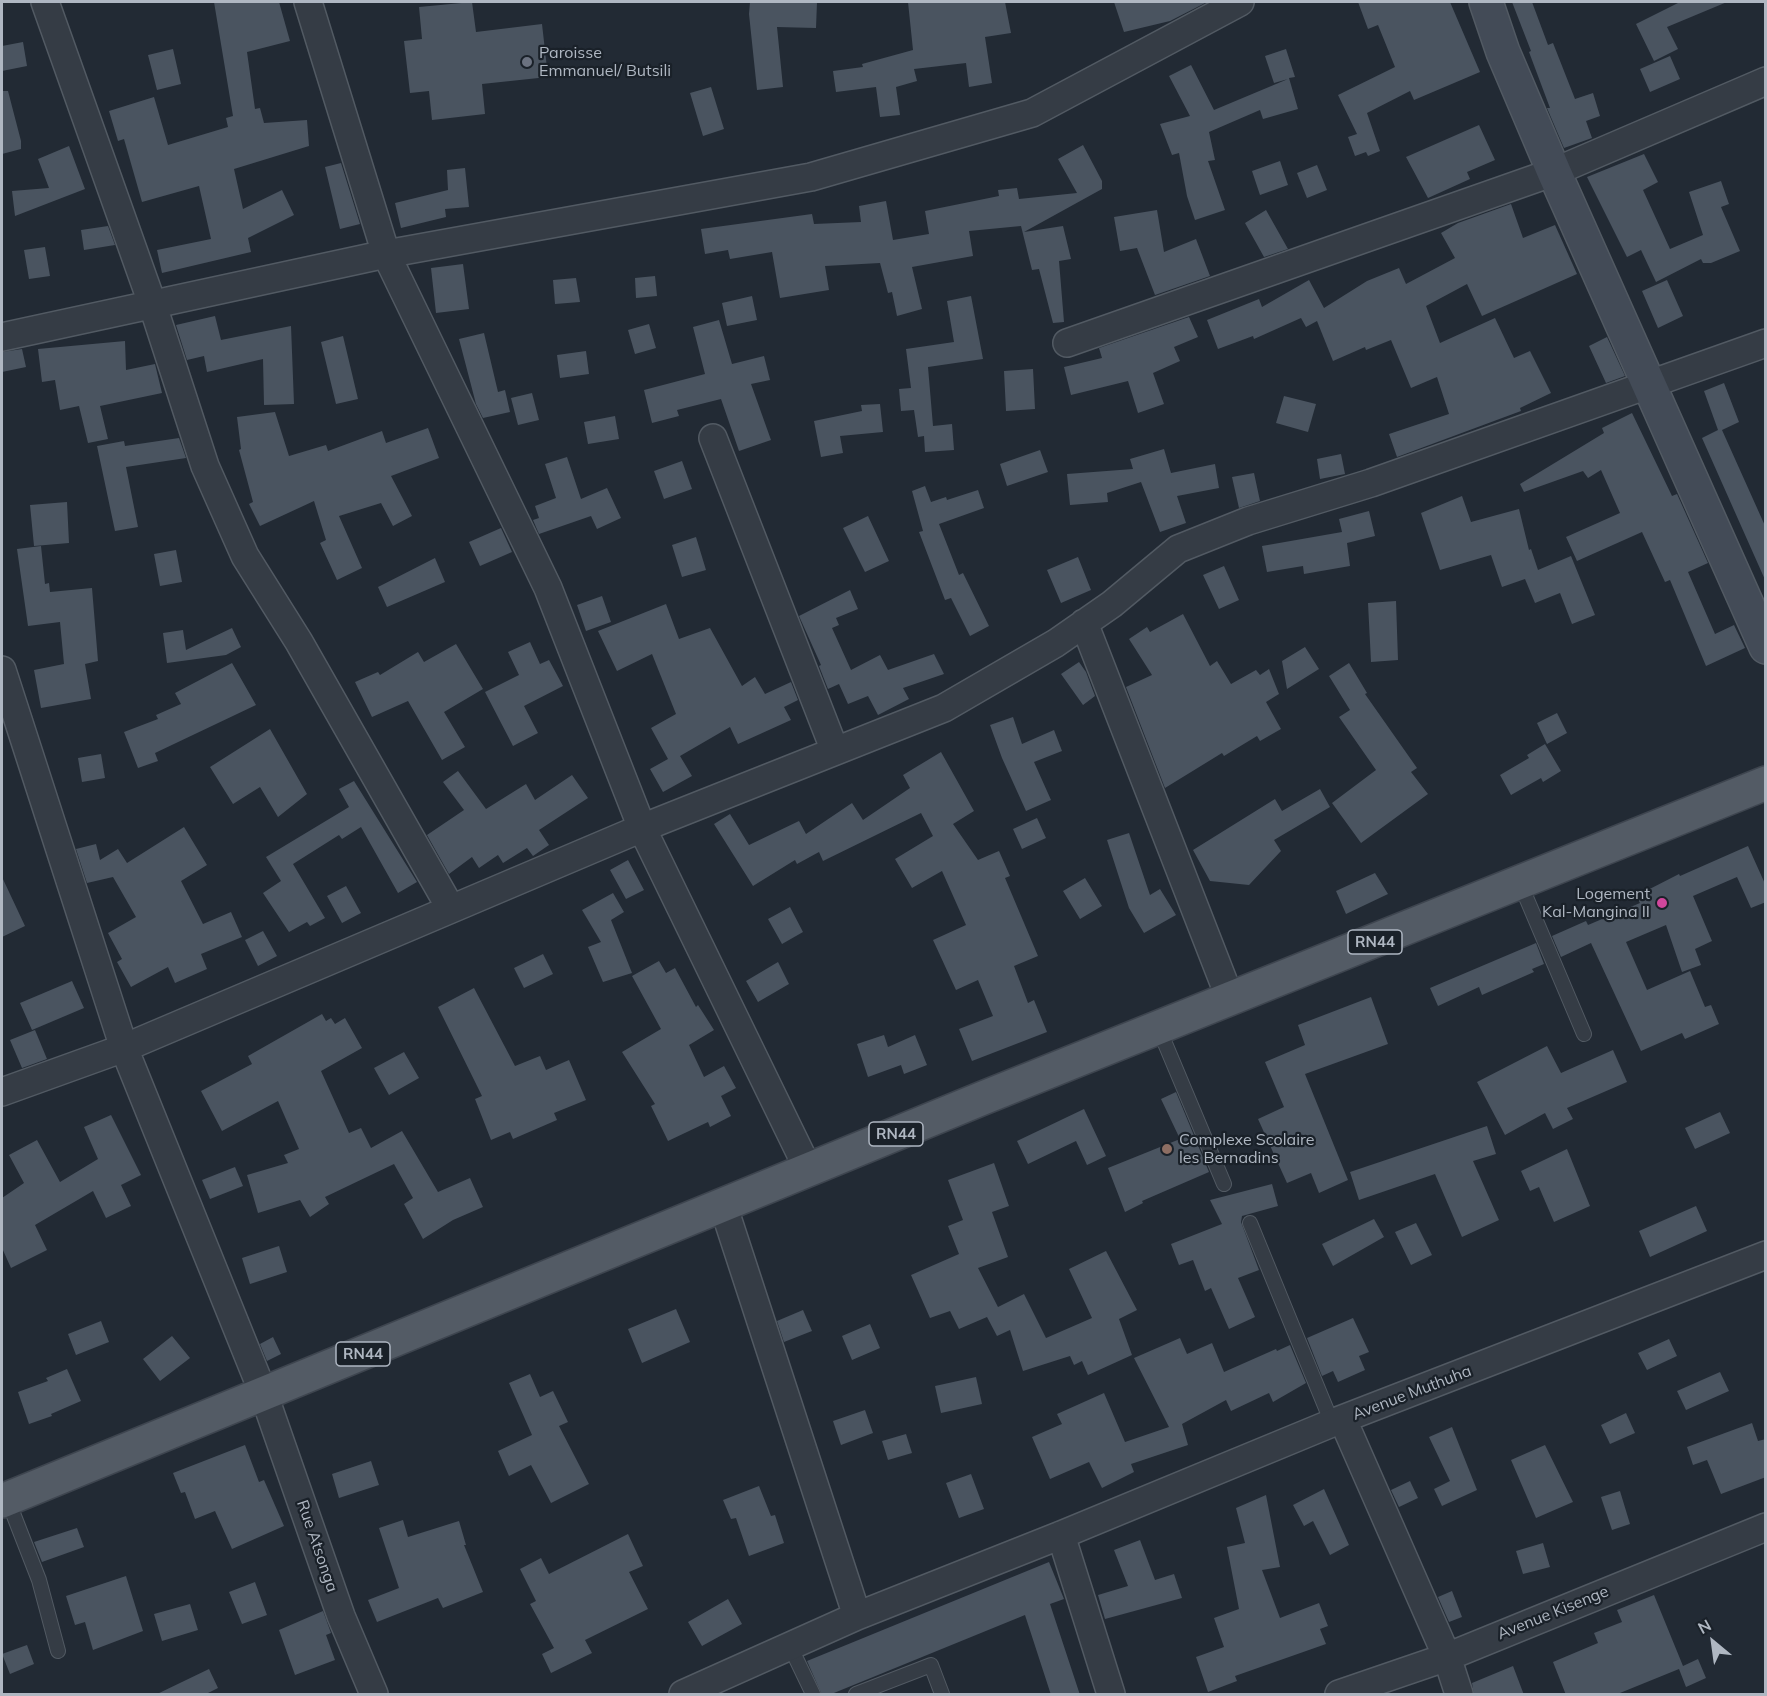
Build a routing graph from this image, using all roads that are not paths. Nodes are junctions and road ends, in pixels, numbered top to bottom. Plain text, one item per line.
1 (45, 2) edge
2 (308, 2) edge
3 (1240, 2) edge
4 (1486, 2) edge
5 (1766, 81) edge
6 (1554, 172) junction
7 (386, 254) junction
8 (152, 303) junction
9 (2, 337) edge
10 (1067, 343) dead end
11 (1766, 343) edge
12 (1650, 386) junction
13 (713, 438) dead end
14 (1084, 623) junction
15 (1766, 647) edge
16 (2, 670) edge
17 (835, 752) junction
18 (1766, 783) edge
19 (642, 828) junction
20 (1520, 883) junction
21 (451, 909) junction
22 (1230, 1001) junction
23 (1159, 1029) junction
24 (1584, 1034) dead end
25 (124, 1048) junction
26 (2, 1092) edge
27 (809, 1171) junction
28 (1224, 1184) dead end
29 (723, 1205) junction
30 (1250, 1223) dead end
31 (1766, 1255) edge
32 (264, 1395) junction
33 (1337, 1422) junction
34 (4, 1499) edge
35 (1766, 1527) edge
36 (1061, 1536) junction
37 (857, 1616) junction
38 (790, 1646) junction
39 (58, 1651) dead end
40 (1446, 1657) junction
41 (374, 1695) edge
42 (683, 1695) edge
43 (813, 1695) edge
44 (856, 1695) edge
45 (942, 1695) edge
46 (1111, 1695) edge
47 (1339, 1695) edge
48 (1459, 1695) edge

1 - 8 street
2 - 7 street
3 - 7 street
4 - 6 street
5 - 6 street
6 - 10 street
6 - 12 street
7 - 8 street
7 - 19 street
8 - 9 street
8 - 21 street
11 - 12 street
12 - 14 street
12 - 15 street
13 - 17 street
14 - 17 street
14 - 22 street
16 - 25 street, Rue Atsonga
17 - 19 street
18 - 20 main road, RN44
19 - 21 street
19 - 27 street
20 - 22 main road, RN44
20 - 24 lane
21 - 25 street
22 - 23 main road, RN44
23 - 27 main road, RN44
23 - 28 lane
25 - 26 street
25 - 32 street, Rue Atsonga
27 - 29 main road, RN44
29 - 32 main road, RN44
29 - 37 street
30 - 33 lane
31 - 33 street, Avenue Muthuha
32 - 34 main road, RN44
32 - 41 street, Rue Atsonga
33 - 36 street, Avenue Muthuha
33 - 40 street
34 - 39 lane
35 - 40 street, Avenue Kisenge
36 - 37 street, Avenue Muthuha
36 - 46 street
37 - 38 street, Avenue Muthuha
38 - 42 street, Avenue Muthuha
38 - 43 lane
40 - 47 street, Avenue Kisenge
40 - 48 street
44 - 45 lane

